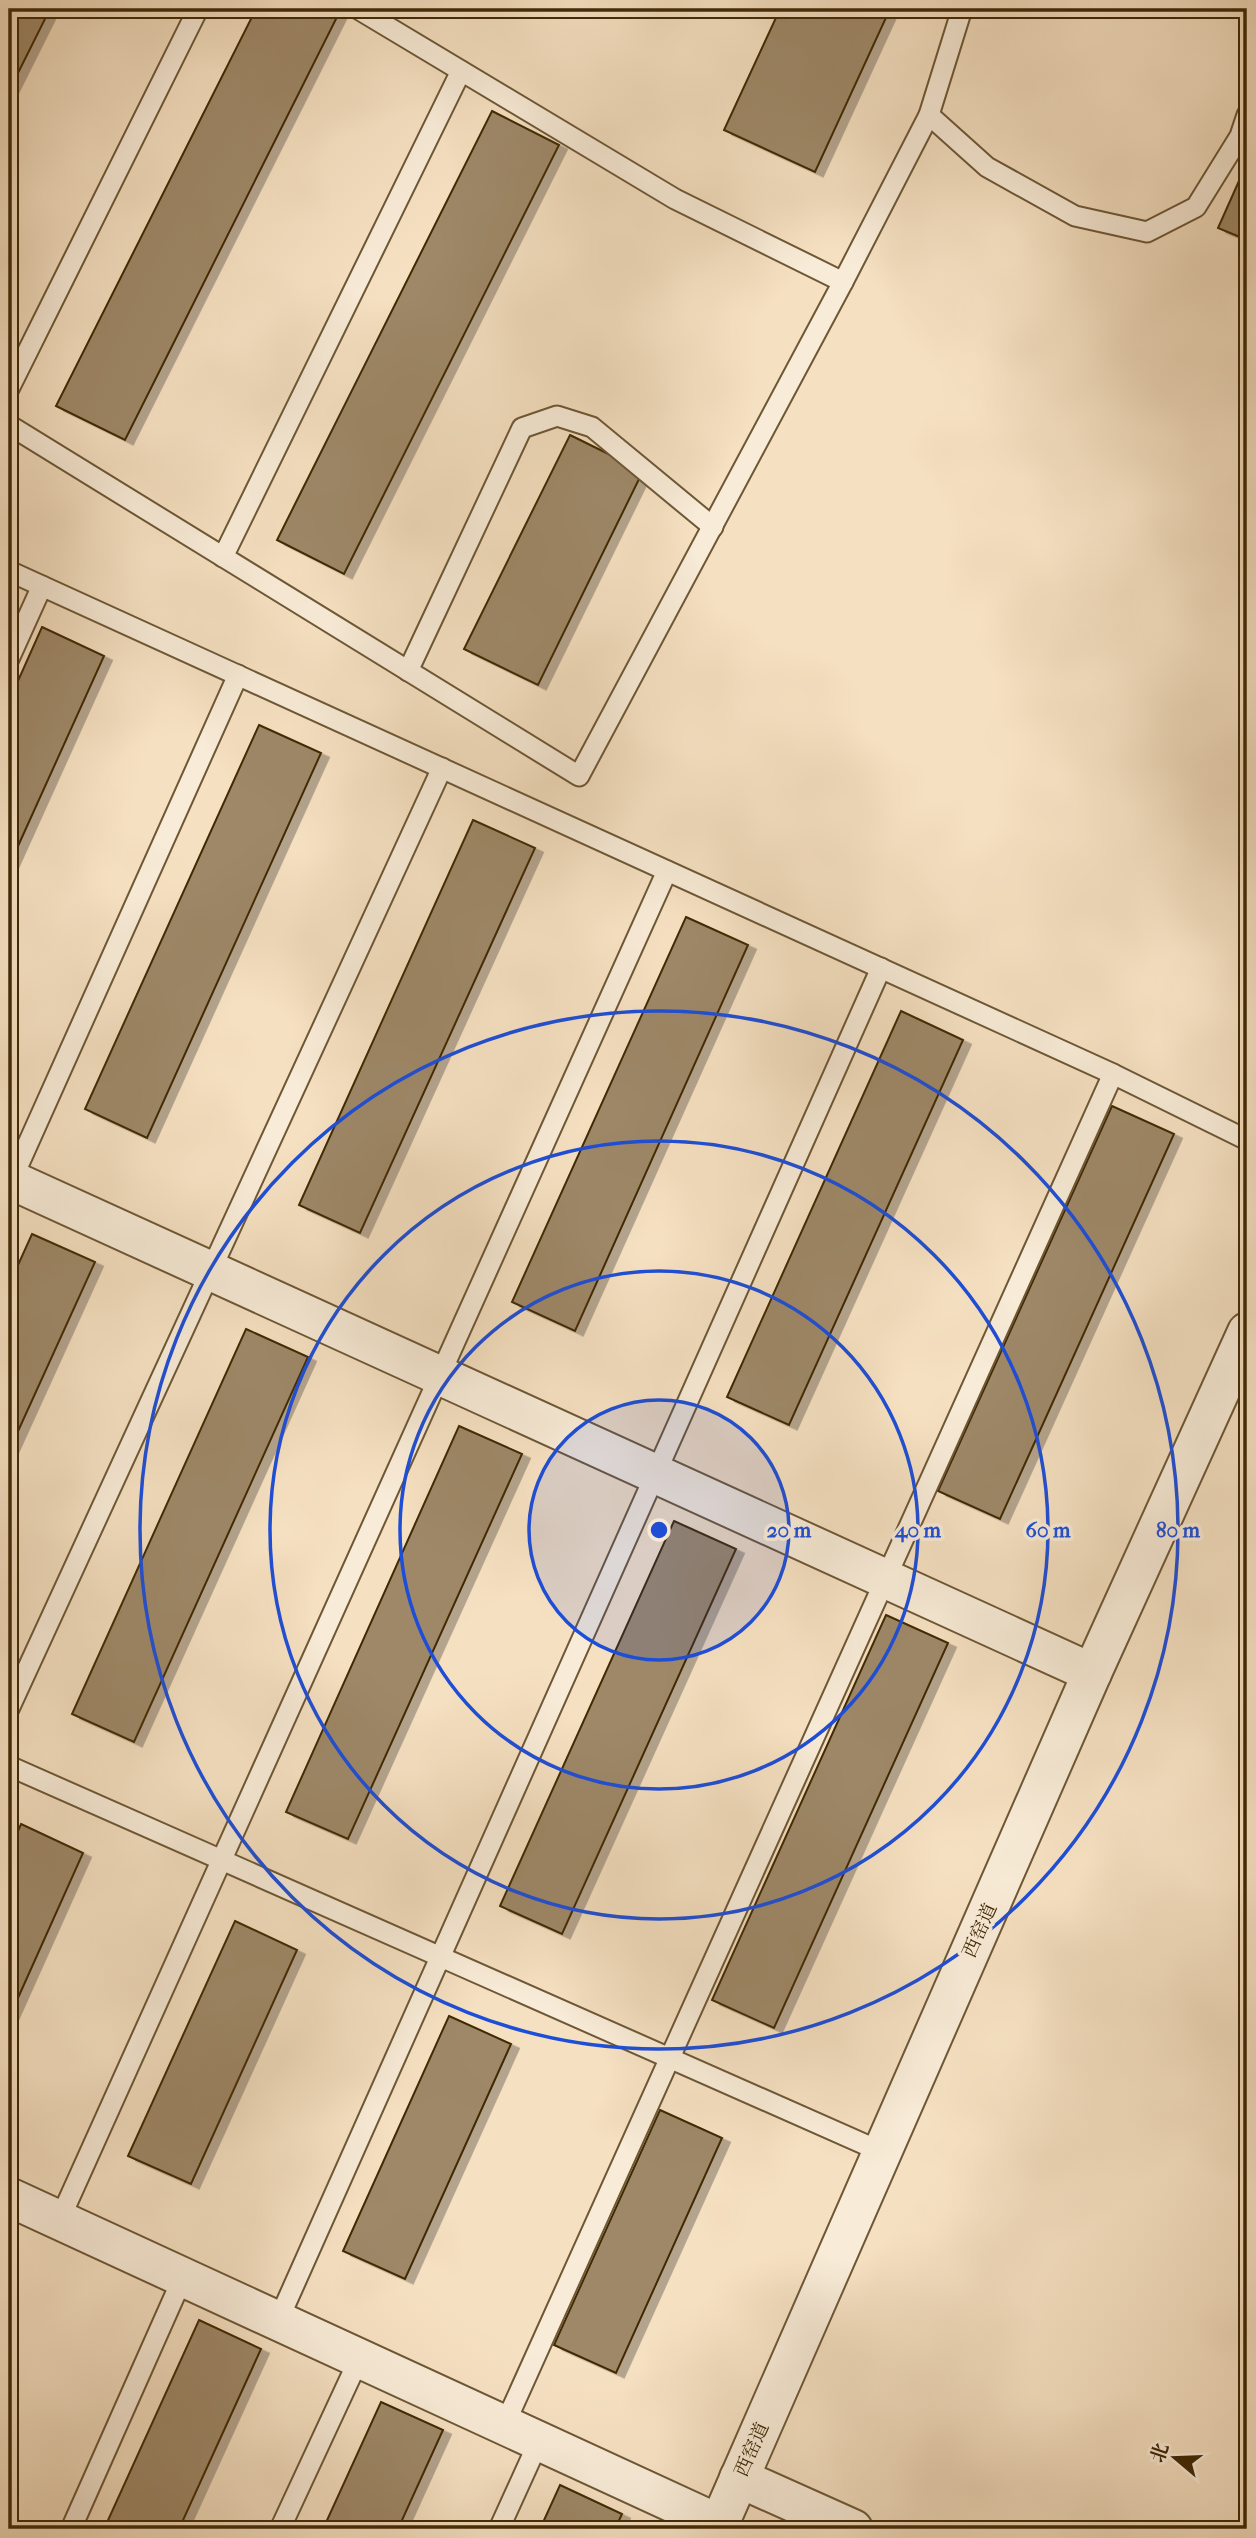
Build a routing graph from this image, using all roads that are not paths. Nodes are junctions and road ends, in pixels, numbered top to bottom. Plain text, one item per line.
1 (198, 9) edge
2 (358, 9) edge
3 (962, 9) edge
4 (461, 71) junction
5 (1247, 115) edge
6 (929, 116) junction
7 (843, 282) junction
8 (9, 389) edge
9 (9, 425) edge
10 (713, 527) junction
11 (223, 557) junction
12 (9, 571) edge
13 (42, 586) junction
14 (9, 659) edge
15 (408, 671) junction
16 (238, 675) junction
17 (442, 768) junction
18 (667, 871) junction
19 (881, 968) junction
20 (1113, 1074) junction
21 (1247, 1140) edge
22 (10, 1182) edge
23 (210, 1271) junction
24 (1247, 1332) edge
25 (439, 1376) junction
26 (656, 1475) junction
27 (885, 1579) junction
28 (1092, 1674) junction
29 (9, 1709) edge
30 (9, 1766) edge
31 (222, 1860) junction
32 (441, 1957) junction
33 (670, 2059) junction
34 (882, 2152) junction
35 (9, 2197) edge
36 (59, 2221) junction
37 (183, 2277) junction
38 (278, 2321) junction
39 (359, 2358) junction
40 (505, 2426) junction
41 (539, 2441) junction
42 (739, 2478) junction
43 (718, 2527) edge
44 (71, 2529) edge
45 (280, 2529) edge
46 (499, 2529) edge
47 (853, 2529) edge

1 - 8 lane
2 - 4 lane
3 - 6 lane
4 - 7 lane
4 - 11 lane
5 - 6 lane
6 - 7 lane
7 - 10 lane
9 - 11 lane
10 - 15 lane
10 - 15 lane
11 - 15 lane
12 - 13 lane
13 - 14 lane
13 - 16 lane
16 - 17 lane
16 - 22 lane
17 - 18 lane
17 - 23 lane
18 - 19 lane
18 - 25 lane
19 - 20 lane
19 - 26 lane
20 - 21 lane
20 - 27 lane
22 - 23 street
23 - 25 street
23 - 29 lane
24 - 28 street, 西窑道
25 - 26 street
25 - 31 lane
26 - 27 street
26 - 32 lane
27 - 28 street
27 - 33 lane
28 - 34 street, 西窑道
30 - 31 lane
31 - 32 lane
31 - 36 lane
32 - 33 lane
32 - 38 lane
33 - 34 lane
33 - 40 lane
34 - 42 street, 西窑道
35 - 36 street
36 - 37 street
37 - 38 street
37 - 44 lane
38 - 39 street
39 - 40 street
39 - 45 lane
40 - 41 street
41 - 43 street
41 - 46 lane
42 - 43 street, 西窑道
42 - 47 street

